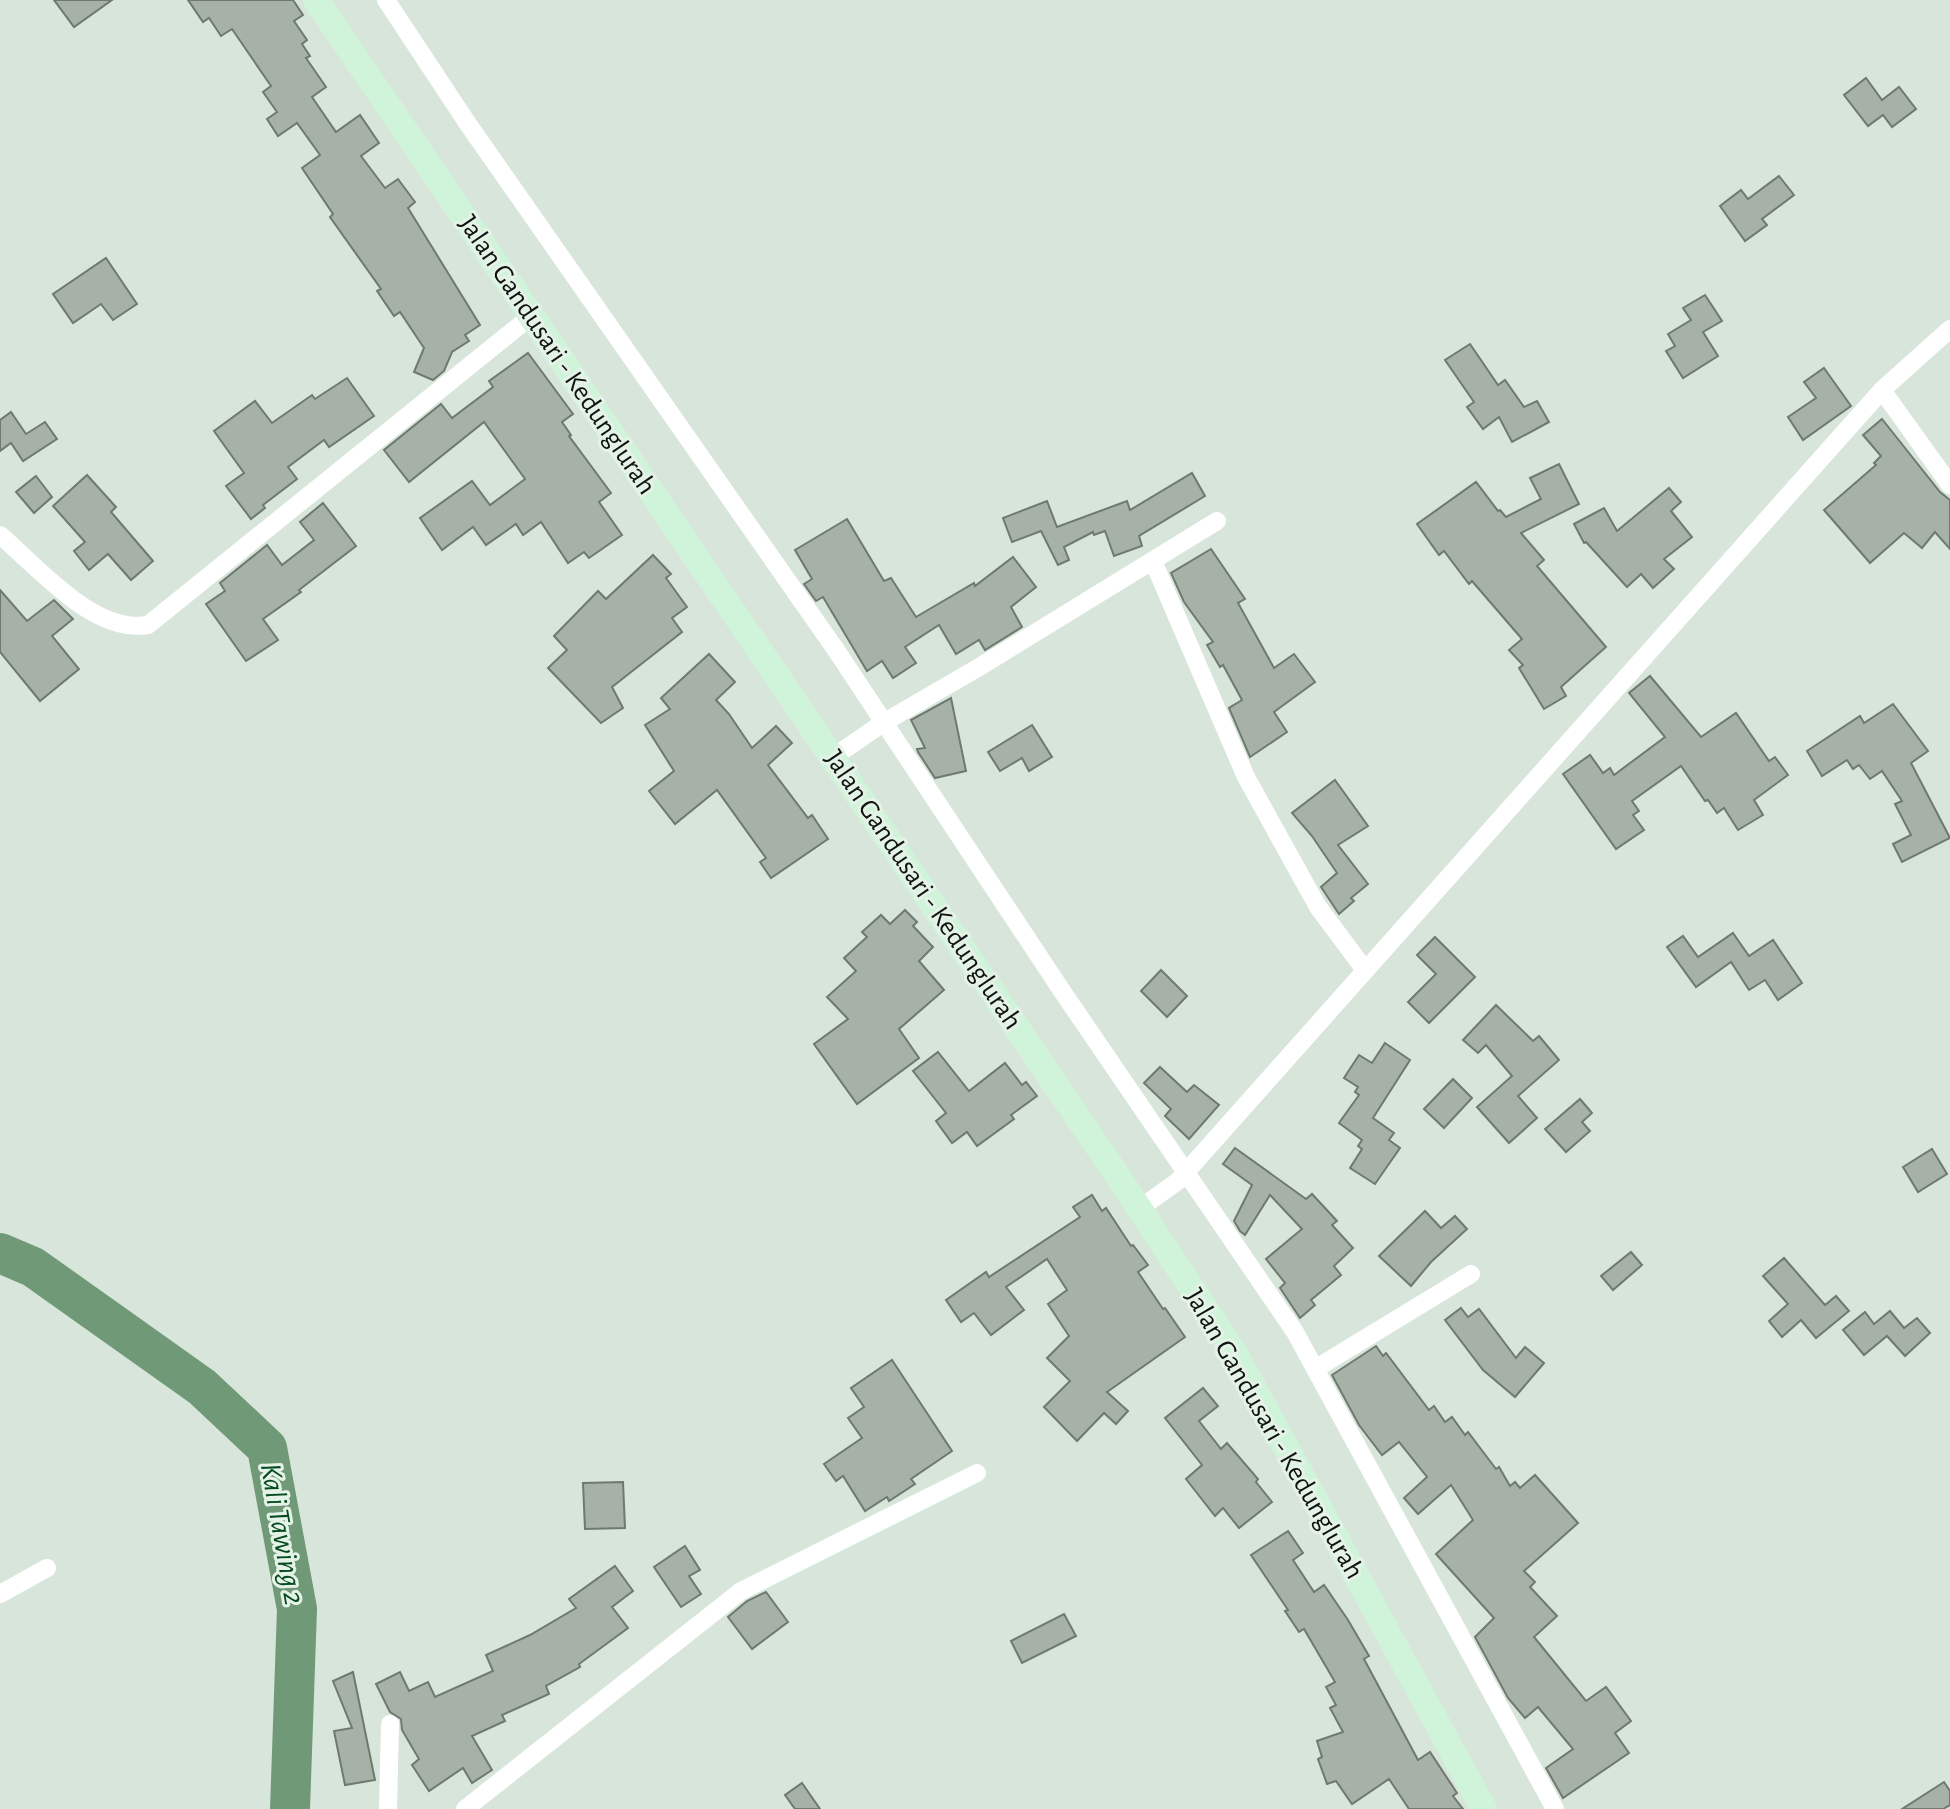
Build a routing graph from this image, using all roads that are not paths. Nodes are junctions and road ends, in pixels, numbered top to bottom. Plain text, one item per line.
1 (316, 0) edge
2 (386, 0) edge
3 (530, 317) junction
4 (1950, 329) edge
5 (1882, 390) junction
6 (1950, 485) edge
7 (1217, 521) dead end
8 (0, 535) edge
9 (1153, 561) junction
10 (880, 725) junction
11 (841, 751) junction
12 (1365, 970) junction
13 (1182, 1176) junction
14 (1149, 1202) junction
15 (1471, 1274) dead end
16 (1315, 1369) junction
17 (977, 1473) dead end
18 (47, 1568) dead end
19 (0, 1594) edge
20 (390, 1724) dead end
21 (388, 1809) edge
22 (465, 1809) edge
23 (1484, 1809) edge
24 (1555, 1809) edge

1 - 3 street, Jalan Gandusari - Kedunglurah
2 - 10 street
3 - 8 street
3 - 11 street, Jalan Gandusari - Kedunglurah
4 - 5 street
5 - 6 street
5 - 12 street
7 - 9 street
9 - 10 street
9 - 12 street
10 - 11 street
10 - 13 street
11 - 14 street, Jalan Gandusari - Kedunglurah
12 - 13 street
13 - 14 street
13 - 16 street
14 - 23 street, Jalan Gandusari - Kedunglurah
15 - 16 street
16 - 24 street
17 - 22 street
18 - 19 street
20 - 21 street

